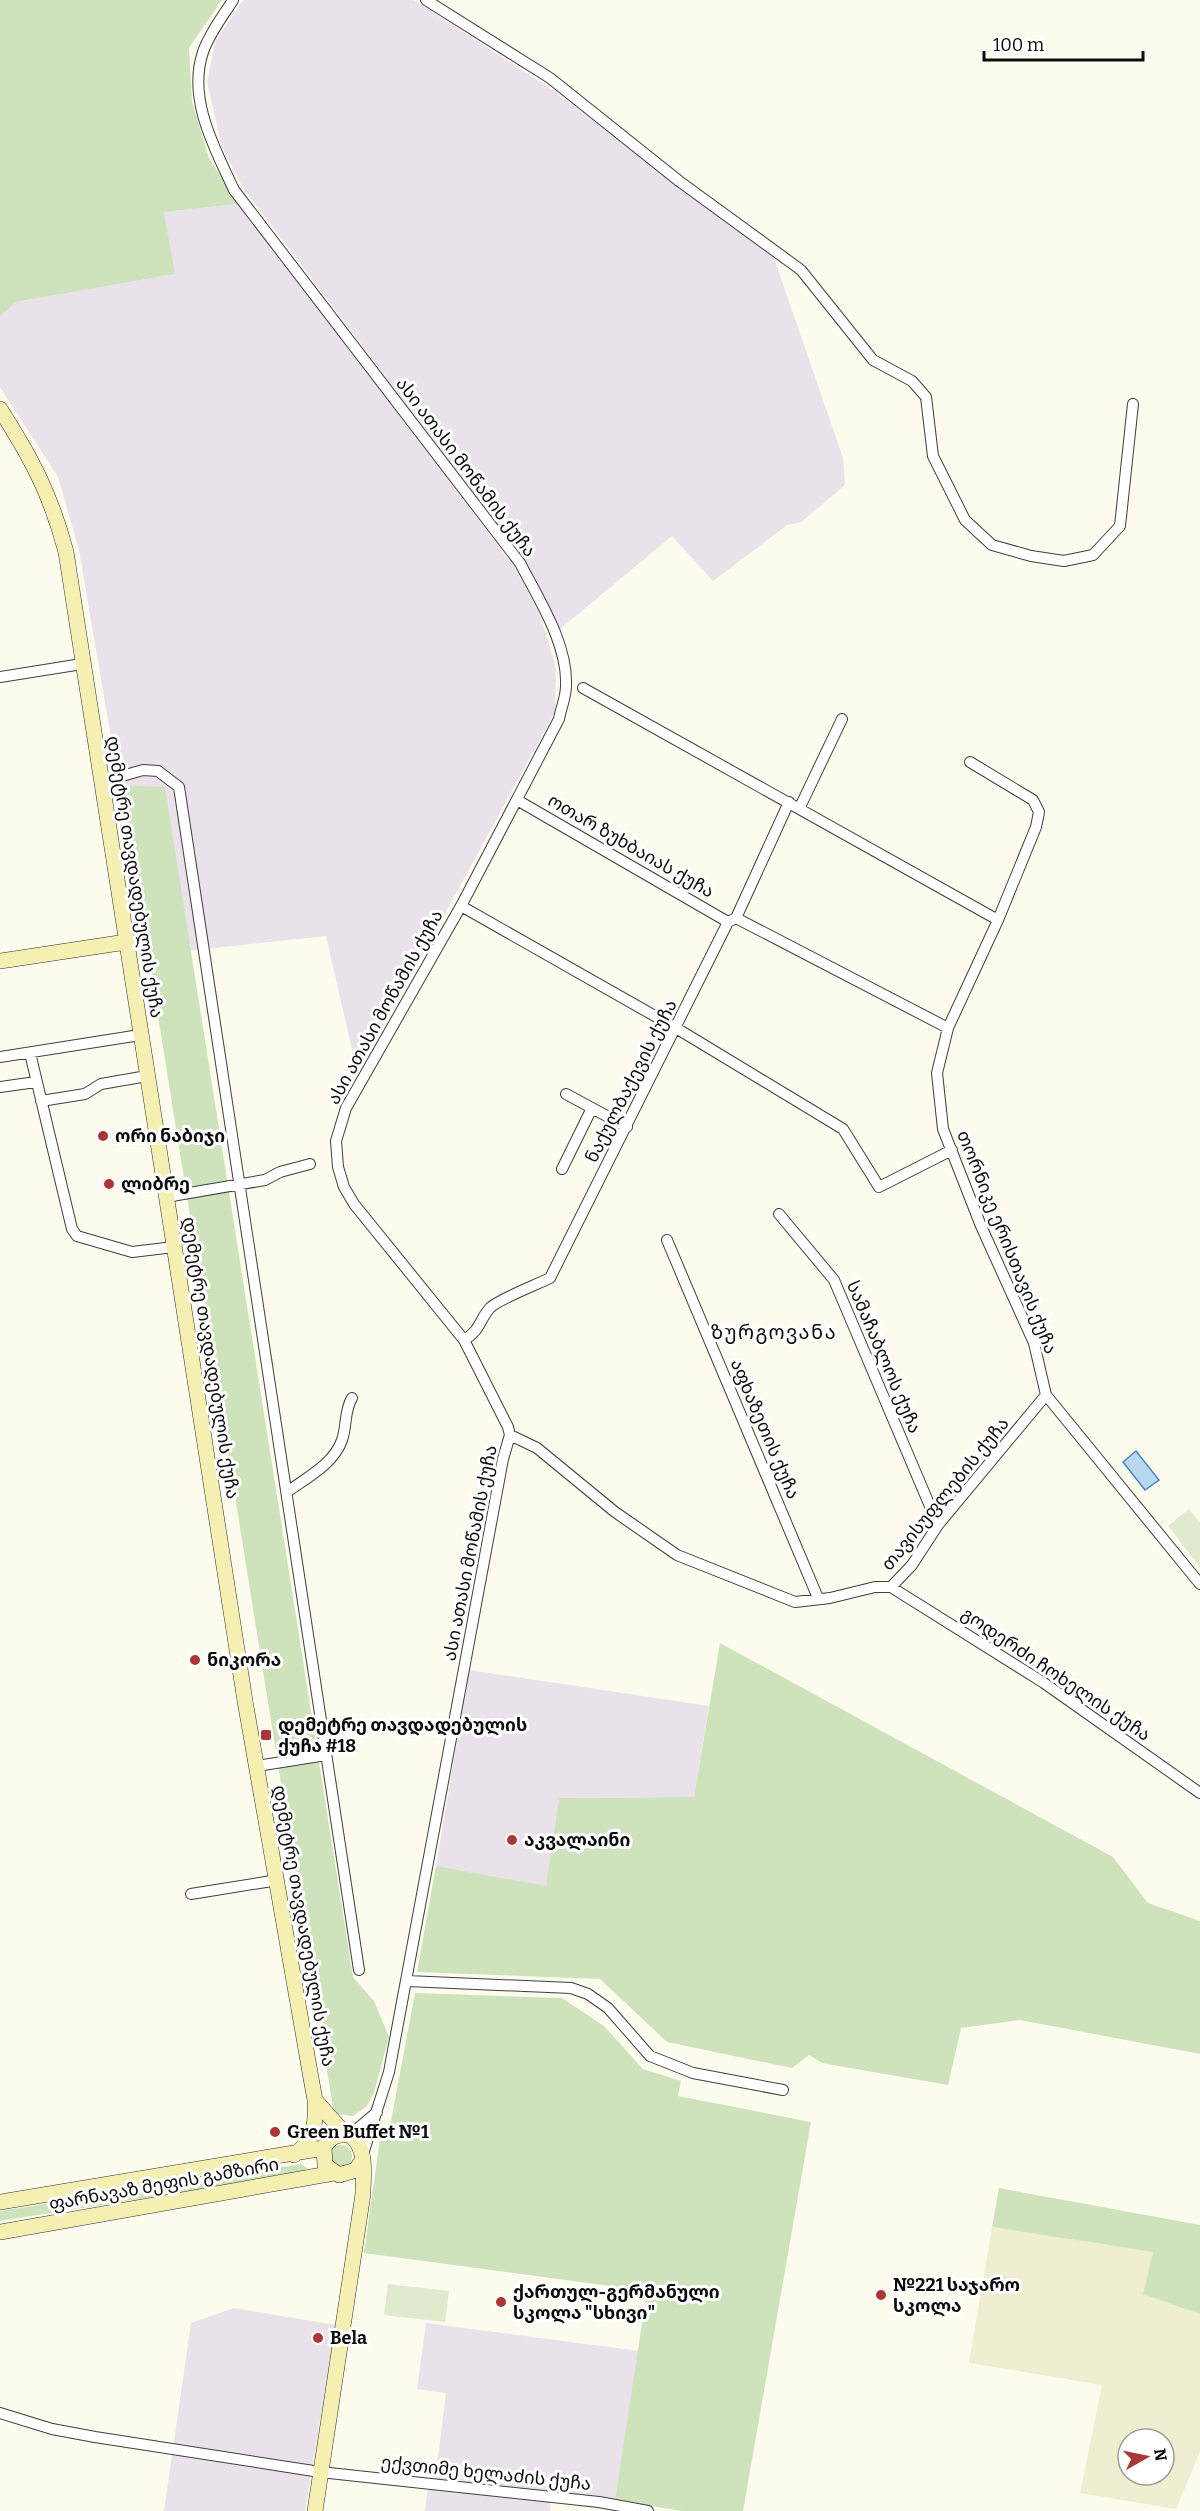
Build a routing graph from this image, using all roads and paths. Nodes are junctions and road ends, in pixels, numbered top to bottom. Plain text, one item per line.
1 (234, 0) edge
2 (426, 0) edge
3 (1133, 404) dead end
4 (0, 409) edge
5 (82, 664) junction
6 (0, 677) edge
7 (583, 688) dead end
8 (842, 720) dead end
9 (970, 762) dead end
10 (101, 782) junction
11 (517, 800) junction
12 (789, 802) junction
13 (800, 807) junction
14 (461, 906) junction
15 (732, 920) junction
16 (998, 920) junction
17 (126, 942) junction
18 (0, 962) edge
19 (948, 1028) junction
20 (676, 1029) junction
21 (140, 1035) junction
22 (30, 1053) junction
23 (0, 1057) edge
24 (147, 1076) junction
25 (36, 1082) junction
26 (0, 1087) edge
27 (566, 1094) dead end
28 (41, 1101) junction
29 (592, 1108) junction
30 (627, 1127) junction
31 (952, 1150) junction
32 (310, 1164) dead end
33 (562, 1169) dead end
34 (240, 1184) junction
35 (166, 1197) junction
36 (779, 1214) dead end
37 (667, 1240) dead end
38 (174, 1247) junction
39 (464, 1340) junction
40 (1047, 1395) junction
41 (352, 1398) dead end
42 (510, 1436) junction
43 (287, 1492) junction
44 (938, 1525) junction
45 (1200, 1584) edge
46 (891, 1587) junction
47 (819, 1598) junction
48 (326, 1755) junction
49 (257, 1766) junction
50 (1200, 1793) edge
51 (278, 1880) junction
52 (191, 1894) dead end
53 (359, 1970) dead end
54 (407, 1981) junction
55 (783, 2090) dead end
56 (315, 2100) junction
57 (377, 2111) junction
58 (316, 2126) junction
59 (348, 2135) junction
60 (325, 2146) junction
61 (294, 2155) junction
62 (363, 2157) junction
63 (339, 2174) junction
64 (363, 2194) junction
65 (0, 2202) edge
66 (0, 2232) edge
67 (0, 2413) edge
68 (320, 2472) junction
69 (315, 2511) edge
70 (648, 2511) edge

1 - 11 street, ასი ათასი მოწამის ქუჩა
2 - 3 street
4 - 5 main road, დემეტრე თავდადებულის ქუჩა
5 - 6 street
5 - 10 main road, დემეტრე თავდადებულის ქუჩა
7 - 12 street
8 - 13 street
9 - 16 street, თორნიკე ერისთავის ქუჩა
10 - 17 main road, დემეტრე თავდადებულის ქუჩა
10 - 34 street
11 - 14 street, ასი ათასი მოწამის ქუჩა
11 - 15 street, ოთარ ზუხბაიას ქუჩა
12 - 13 street
12 - 15 street, ნაქულბაქევის ქუჩა
13 - 16 street
14 - 20 street
14 - 39 street, ასი ათასი მოწამის ქუჩა
15 - 19 street, ოთარ ზუხბაიას ქუჩა
15 - 20 street, ნაქულბაქევის ქუჩა
16 - 19 street, თორნიკე ერისთავის ქუჩა
17 - 18 main road
17 - 21 main road, დემეტრე თავდადებულის ქუჩა
19 - 31 street, თორნიკე ერისთავის ქუჩა
20 - 30 street, ნაქულბაქევის ქუჩა
20 - 31 street
21 - 22 street
21 - 24 main road, დემეტრე თავდადებულის ქუჩა
22 - 23 street
22 - 25 street
24 - 28 street
24 - 35 main road, დემეტრე თავდადებულის ქუჩა
25 - 26 street
25 - 28 street
27 - 29 street
28 - 38 street
29 - 30 street
29 - 33 street
30 - 39 street, ნაქულბაქევის ქუჩა
31 - 40 street, თორნიკე ერისთავის ქუჩა
32 - 34 street
34 - 35 street
34 - 43 street
35 - 38 main road, დემეტრე თავდადებულის ქუჩა
36 - 44 street, სამაჩაბლოს ქუჩა
37 - 47 street, აფხაზეთის ქუჩა
38 - 49 main road, დემეტრე თავდადებულის ქუჩა
39 - 42 street, ასი ათასი მოწამის ქუჩა
40 - 44 street, თავისუფლების ქუჩა
40 - 45 street
41 - 43 street
42 - 47 street, თავისუფლების ქუჩა
42 - 54 street, ასი ათასი მოწამის ქუჩა
43 - 48 street
44 - 46 street, თავისუფლების ქუჩა
46 - 47 street, თავისუფლების ქუჩა
46 - 50 street, გოდერძი ჩოხელის ქუჩა
48 - 49 street
48 - 53 street
49 - 51 main road, დემეტრე თავდადებულის ქუჩა
51 - 52 street
51 - 56 main road, დემეტრე თავდადებულის ქუჩა
54 - 55 street
54 - 57 street, ასი ათასი მოწამის ქუჩა
56 - 58 main road, დემეტრე თავდადებულის ქუჩა
56 - 59 main road
57 - 59 street
57 - 62 street, ასი ათასი მოწამის ქუჩა
58 - 60 main road
58 - 61 main road
59 - 60 main road
59 - 62 main road
60 - 61 main road, ფარნავაზ მეფის გამზირი
60 - 63 main road
61 - 65 main road, ფარნავაზ მეფის გამზირი
62 - 63 main road
62 - 64 main road
63 - 64 main road
63 - 66 main road, ფარნავაზ მეფის გამზირი
64 - 68 main road
67 - 68 street, ექვთიმე ხელაძის ქუჩა
68 - 69 main road
68 - 70 street, ექვთიმე ხელაძის ქუჩა

